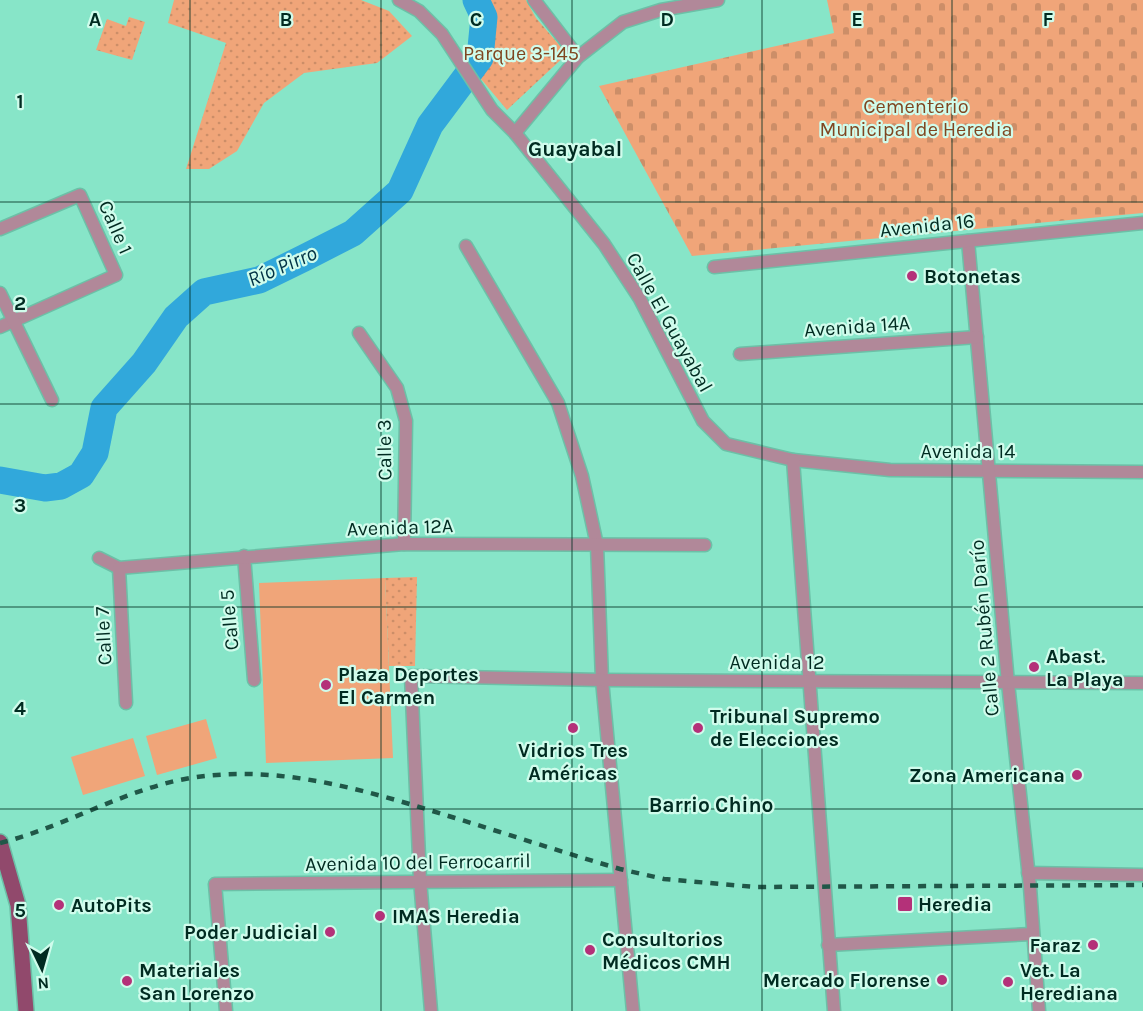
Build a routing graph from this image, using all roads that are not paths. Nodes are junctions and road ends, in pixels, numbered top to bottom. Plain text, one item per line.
1 (399, 0) edge
2 (534, 0) edge
3 (718, 0) edge
4 (658, 5) edge
5 (579, 57) junction
6 (515, 133) junction
7 (1143, 223) edge
8 (0, 229) edge
9 (968, 241) junction
10 (466, 246) dead end
11 (714, 267) dead end
12 (0, 293) edge
13 (14, 321) junction
14 (0, 327) edge
15 (359, 333) dead end
16 (977, 337) junction
17 (740, 354) dead end
18 (52, 400) dead end
19 (793, 460) junction
20 (989, 470) junction
21 (1143, 472) edge
22 (404, 544) junction
23 (597, 545) junction
24 (705, 545) dead end
25 (244, 556) junction
26 (99, 558) dead end
27 (119, 567) junction
28 (254, 680) dead end
29 (602, 680) junction
30 (809, 681) junction
31 (1143, 682) edge
32 (1008, 683) junction
33 (126, 703) dead end
34 (0, 842) edge
35 (1028, 873) junction
36 (1143, 875) edge
37 (420, 880) junction
38 (621, 880) junction
39 (1032, 934) junction
40 (828, 945) junction
41 (26, 1011) edge
42 (226, 1011) edge
43 (431, 1011) edge
44 (633, 1011) edge
45 (834, 1011) edge
46 (1039, 1011) edge

1 - 6 street, Calle El Guayabal
2 - 5 street
3 - 4 street
4 - 5 street
5 - 6 street
6 - 19 street, Calle El Guayabal
7 - 9 street, Avenida 16
8 - 13 street, Calle 1
9 - 11 street, Avenida 16
9 - 16 street, Calle 2 Rubén Darío
10 - 23 street
12 - 13 street
13 - 14 street
13 - 18 street
15 - 22 street, Calle 3
16 - 17 street, Avenida 14A
16 - 20 street, Calle 2 Rubén Darío
19 - 20 street, Avenida 14
19 - 30 street
20 - 21 street, Avenida 14
20 - 32 street, Calle 2 Rubén Darío
22 - 23 street, Avenida 12A
22 - 25 street, Avenida 12A
23 - 24 street, Avenida 12A
23 - 29 street
25 - 27 street, Avenida 12A
25 - 28 street, Calle 5
26 - 27 street, Avenida 12A
27 - 33 street, Calle 7
29 - 30 street, Avenida 12
29 - 37 street, Avenida 12
29 - 38 street
30 - 32 street, Avenida 12
30 - 40 street
31 - 32 street, Avenida 12
32 - 35 street, Calle 2 Rubén Darío
34 - 41 main road
35 - 36 street
35 - 39 street, Calle 2 Rubén Darío
37 - 38 street, Avenida 10 del Ferrocarril
37 - 42 street, Avenida 10 del Ferrocarril
37 - 43 street
38 - 44 street
39 - 40 street
39 - 46 street, Calle 2 Rubén Darío
40 - 45 street

